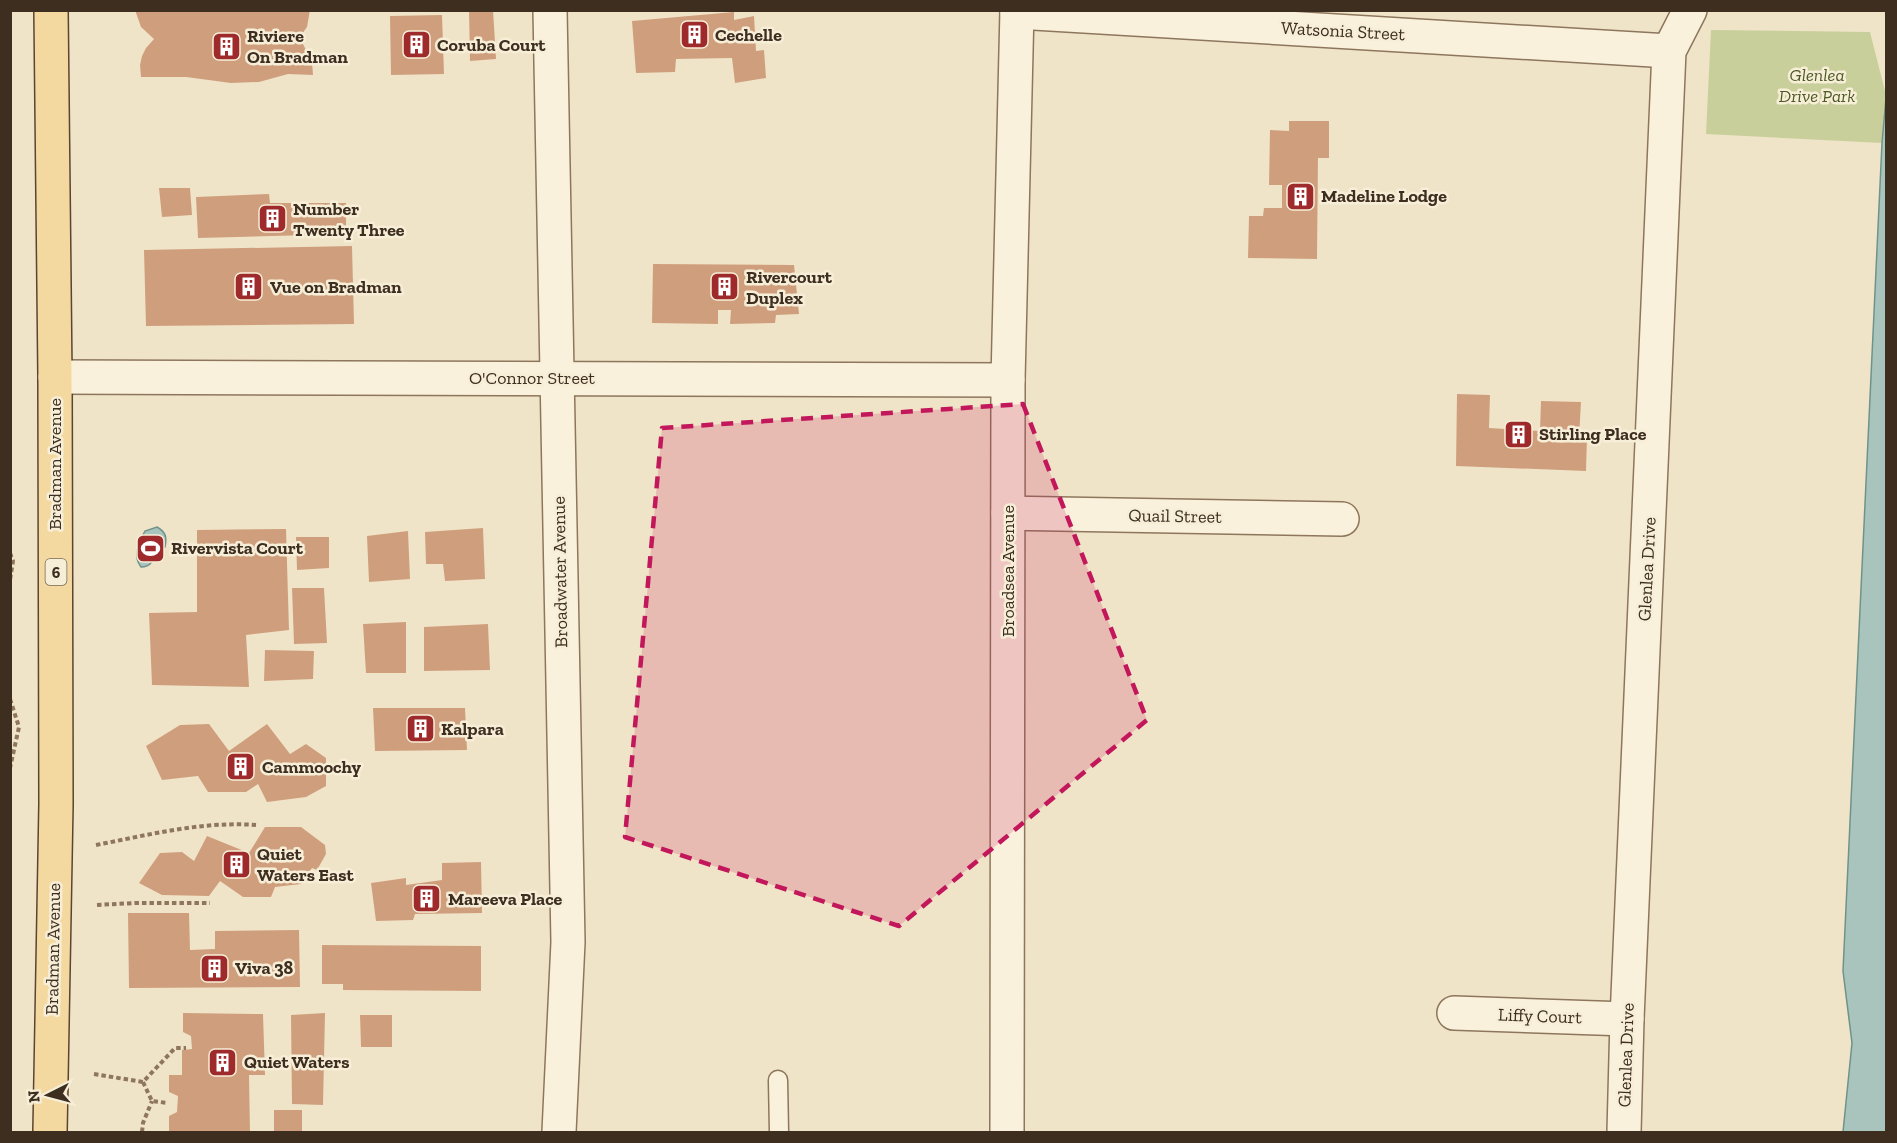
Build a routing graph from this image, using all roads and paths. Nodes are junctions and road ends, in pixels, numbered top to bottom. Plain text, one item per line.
1 (51, 10) edge
2 (550, 10) edge
3 (1690, 10) edge
4 (1017, 11) edge
5 (1669, 51) junction
6 (55, 377) junction
7 (556, 377) junction
8 (1008, 380) junction
9 (1008, 513) junction
10 (1342, 519) dead end
11 (10, 553) edge
12 (10, 580) edge
13 (10, 699) edge
14 (10, 768) edge
15 (256, 825) dead end
16 (96, 844) dead end
17 (210, 903) dead end
18 (97, 904) dead end
19 (1454, 1013) dead end
20 (1627, 1018) junction
21 (186, 1048) dead end
22 (94, 1074) dead end
23 (778, 1080) dead end
24 (143, 1082) junction
25 (152, 1101) junction
26 (168, 1103) dead end
27 (50, 1132) edge
28 (142, 1132) edge
29 (559, 1132) edge
30 (779, 1132) edge
31 (1007, 1132) edge
32 (1624, 1132) edge

1 - 6 main road, Bradman Avenue / 6
2 - 7 street, Broadwater Avenue
3 - 5 street, Glenlea Drive
4 - 5 street, Watsonia Street
4 - 8 street, Broadsea Avenue
5 - 20 street, Glenlea Drive
6 - 7 street, O'Connor Street
6 - 27 main road, Bradman Avenue / 6
7 - 8 street, O'Connor Street
7 - 29 street, Broadwater Avenue
8 - 9 street, Broadsea Avenue
9 - 10 street, Quail Street
9 - 31 street, Broadsea Avenue
11 - 12 path
13 - 14 path
15 - 16 path
17 - 18 path
19 - 20 street, Liffy Court
20 - 32 street, Glenlea Drive
21 - 24 path
22 - 24 path
23 - 30 lane
24 - 25 path
25 - 26 path
25 - 28 path

